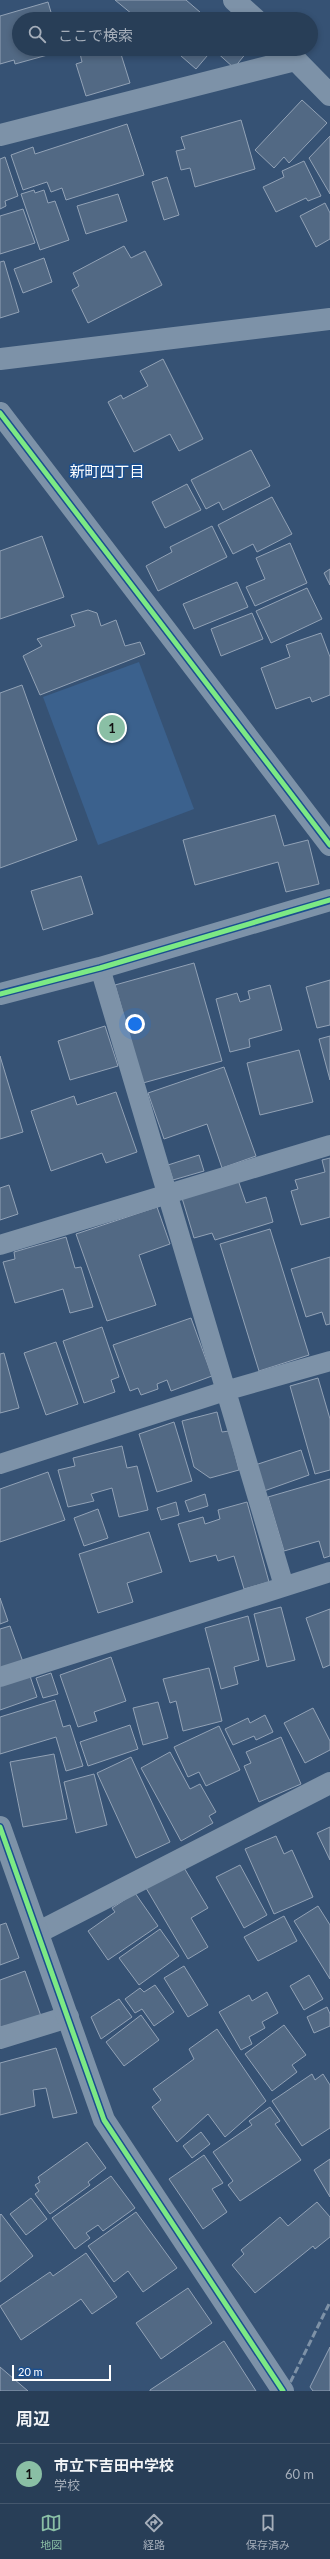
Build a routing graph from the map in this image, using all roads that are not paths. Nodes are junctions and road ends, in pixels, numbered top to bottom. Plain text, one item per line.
1 (234, 0) edge
2 (247, 12) edge
3 (283, 56) edge
4 (292, 56) edge
5 (330, 95) edge
6 (0, 135) edge
7 (330, 319) edge
8 (0, 359) edge
9 (0, 413) edge
10 (330, 844) edge
11 (330, 900) edge
12 (100, 968) junction
13 (0, 994) edge
14 (330, 1145) edge
15 (167, 1193) junction
16 (0, 1245) edge
17 (330, 1361) edge
18 (225, 1391) junction
19 (0, 1464) edge
20 (330, 1572) edge
21 (284, 1586) junction
22 (0, 1677) edge
23 (330, 1783) edge
24 (0, 1827) edge
25 (39, 1932) junction
26 (68, 2016) junction
27 (0, 2038) edge
28 (283, 2391) edge

1 - 2 street
3 - 6 street
4 - 5 street
7 - 8 street
9 - 10 street
11 - 12 street
12 - 13 street
12 - 15 lane
14 - 15 lane
15 - 16 lane
15 - 18 lane
17 - 18 lane
18 - 19 lane
18 - 21 lane
20 - 21 lane
21 - 22 lane
23 - 25 street
24 - 25 street
25 - 26 street
26 - 27 street
26 - 28 street

